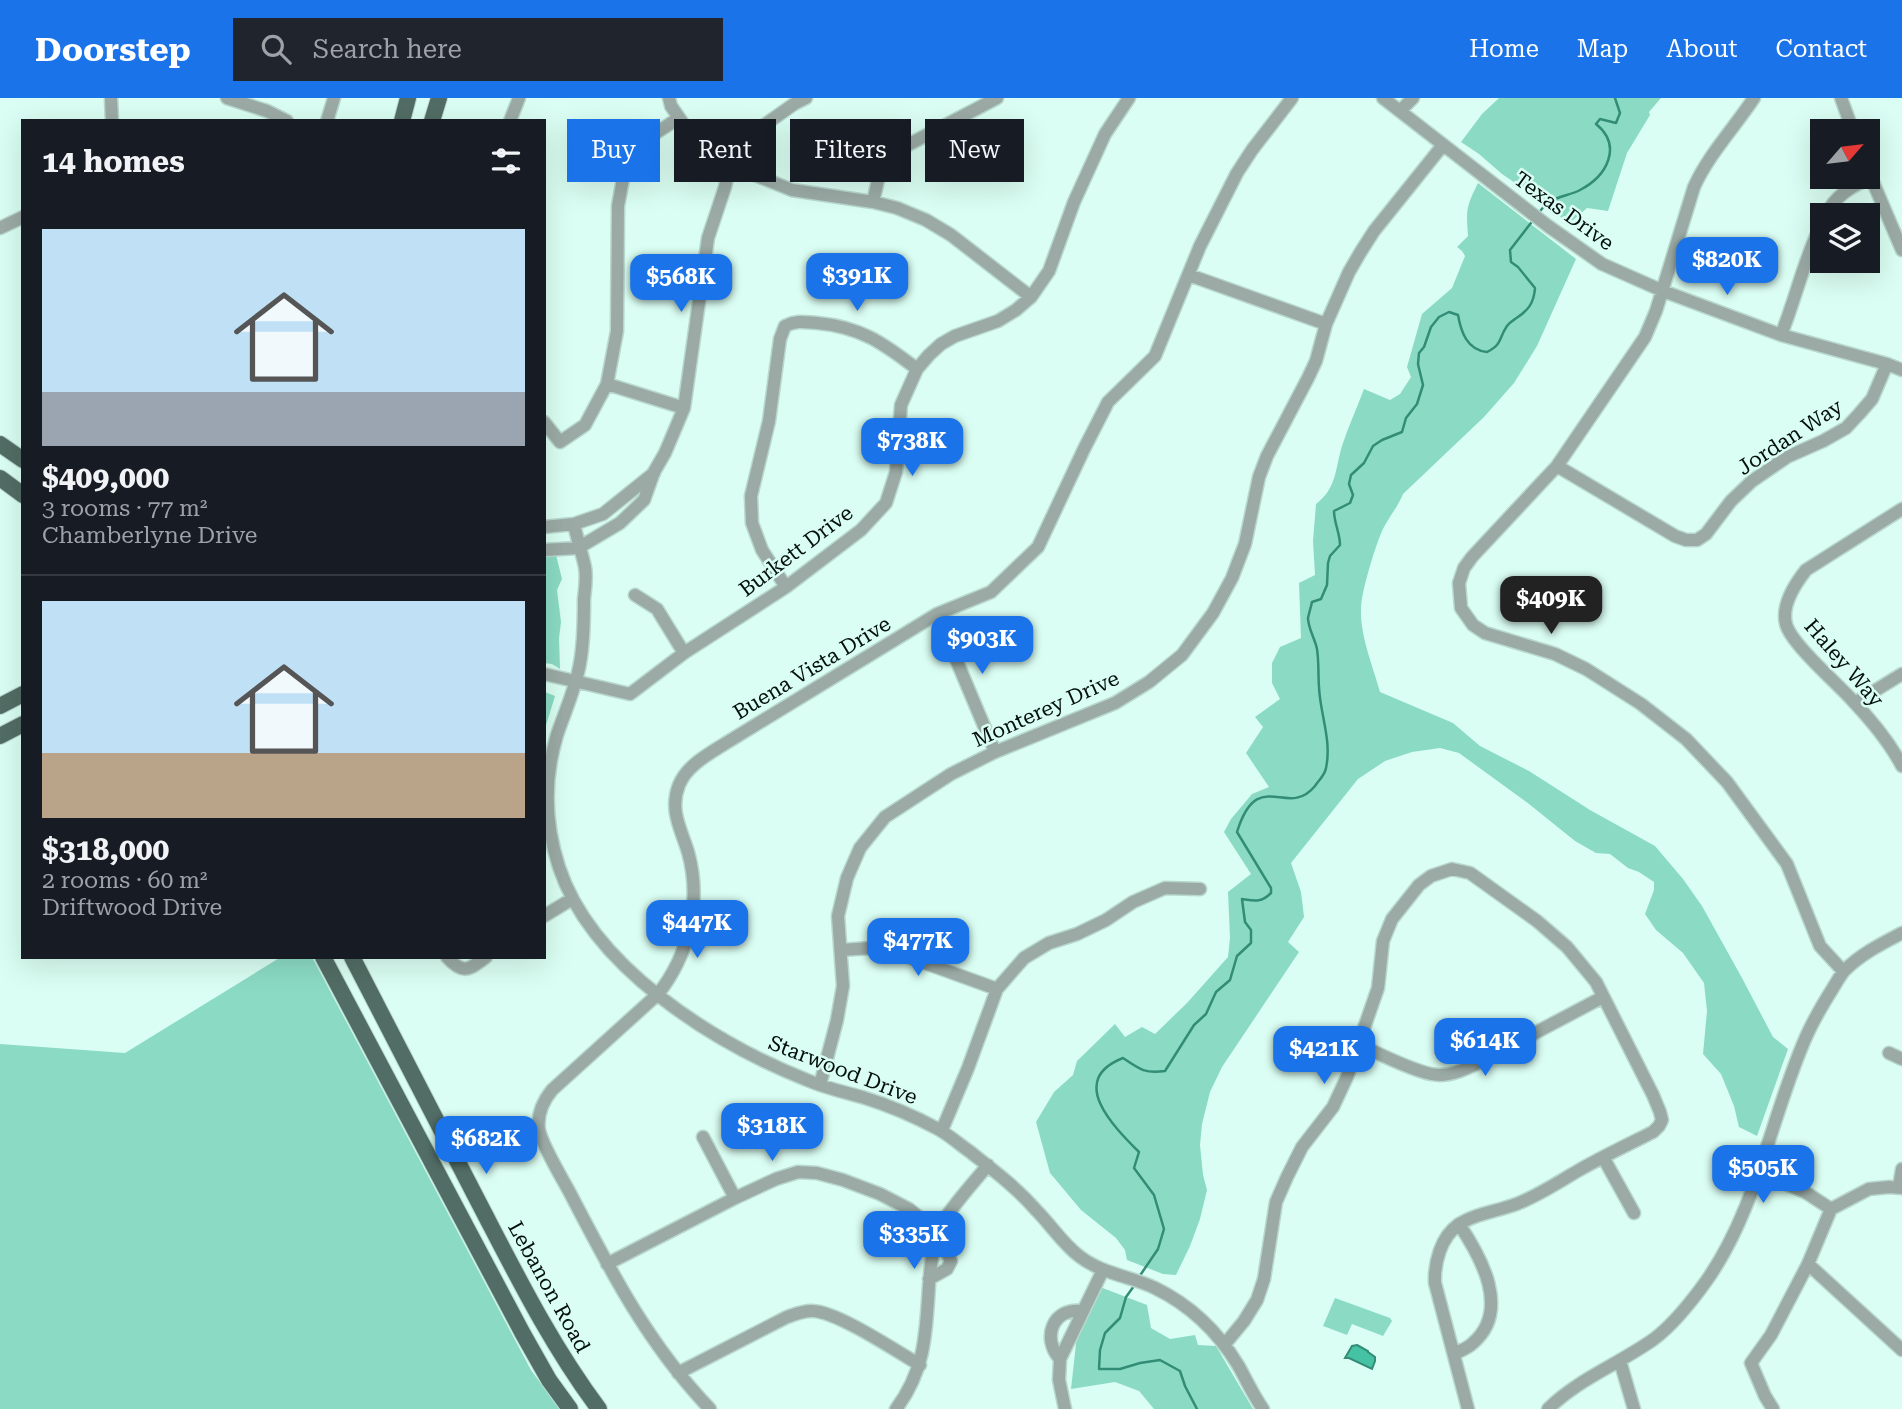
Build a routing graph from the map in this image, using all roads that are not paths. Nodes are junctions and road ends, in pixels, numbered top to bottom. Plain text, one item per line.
1 (111, 98) edge
2 (227, 98) edge
3 (334, 98) edge
4 (408, 98) edge
5 (439, 98) edge
6 (519, 98) edge
7 (670, 98) edge
8 (806, 98) edge
9 (997, 98) edge
10 (1129, 98) edge
11 (1292, 98) edge
12 (1383, 98) edge
13 (1413, 98) edge
14 (1754, 98) edge
15 (1841, 98) edge
16 (1400, 111) junction
17 (679, 118) joint
18 (112, 119) edge
19 (283, 119) edge
20 (328, 119) edge
21 (403, 119) edge
22 (433, 119) edge
23 (511, 119) edge
24 (774, 119) edge
25 (1849, 119) edge
26 (1443, 145) junction
27 (726, 182) edge
28 (772, 182) edge
29 (1848, 189) edge
30 (1876, 189) edge
31 (873, 202) junction
32 (1833, 203) edge
33 (21, 219) edge
34 (0, 228) edge
35 (1810, 249) edge
36 (1902, 250) edge
37 (1189, 275) junction
38 (1663, 291) junction
39 (1031, 297) junction
40 (1326, 324) junction
41 (1781, 335) junction
42 (1887, 364) junction
43 (917, 369) junction
44 (1902, 370) edge
45 (607, 384) junction
46 (684, 408) junction
47 (546, 424) edge
48 (0, 444) edge
49 (21, 459) edge
50 (1557, 466) junction
51 (654, 472) junction
52 (0, 478) edge
53 (21, 494) edge
54 (1902, 509) edge
55 (574, 524) junction
56 (546, 527) edge
57 (578, 548) junction
58 (546, 550) edge
59 (786, 587) junction
60 (635, 595) dead end
61 (937, 614) junction
62 (684, 653) junction
63 (546, 674) edge
64 (1902, 674) edge
65 (576, 682) junction
66 (21, 695) edge
67 (1855, 703) junction
68 (0, 706) edge
69 (21, 724) edge
70 (0, 736) edge
71 (995, 751) junction
72 (1902, 766) edge
73 (1199, 889) dead end
74 (572, 899) junction
75 (546, 915) edge
76 (1902, 933) edge
77 (841, 950) junction
78 (324, 959) edge
79 (353, 959) edge
80 (449, 959) edge
81 (484, 959) edge
82 (1843, 971) junction
83 (997, 989) junction
84 (658, 994) junction
85 (1603, 997) junction
86 (1358, 1044) junction
87 (1889, 1053) dead end
88 (1902, 1059) edge
89 (820, 1085) junction
90 (942, 1130) junction
91 (703, 1137) dead end
92 (1603, 1157) junction
93 (988, 1166) junction
94 (1902, 1169) edge
95 (1758, 1172) junction
96 (1901, 1187) edge
97 (735, 1198) junction
98 (1830, 1209) junction
99 (1634, 1213) dead end
100 (1459, 1224) junction
101 (937, 1232) junction
102 (607, 1264) junction
103 (1808, 1264) junction
104 (1103, 1270) junction
105 (1082, 1311) junction
106 (1225, 1344) junction
107 (1902, 1350) edge
108 (1454, 1354) junction
109 (1060, 1359) junction
110 (1620, 1361) junction
111 (920, 1365) junction
112 (678, 1373) junction
113 (1462, 1381) junction
114 (570, 1409) edge
115 (599, 1409) edge
116 (710, 1409) edge
117 (897, 1409) edge
118 (1065, 1409) edge
119 (1263, 1409) edge
120 (1468, 1409) edge
121 (1476, 1409) edge
122 (1548, 1409) edge
123 (1634, 1409) edge
124 (1773, 1409) edge

1 - 18 street
2 - 19 street
3 - 20 street
4 - 21 main road
5 - 22 main road
6 - 23 street
7 - 17 street
8 - 24 street
9 - 31 street
10 - 39 street, Burkett Drive
11 - 37 street, Buena Vista Drive
12 - 16 street, Texas Drive
13 - 16 street
14 - 38 street
15 - 25 street
16 - 26 street, Texas Drive
17 - 45 street
26 - 38 street, Texas Drive
26 - 40 street, Monterey Drive
27 - 46 street
28 - 31 street
29 - 32 street
30 - 36 street
31 - 39 street
33 - 34 street
35 - 41 street
37 - 40 street
37 - 61 street, Buena Vista Drive
38 - 41 street, Texas Drive
38 - 50 street
39 - 43 street, Burkett Drive
40 - 71 street, Monterey Drive
41 - 42 street, Texas Drive
42 - 44 street, Texas Drive
42 - 50 street, Jordan Way
43 - 59 street, Burkett Drive
43 - 59 street
45 - 46 street
45 - 47 street
46 - 51 street
48 - 49 main road
50 - 82 street
51 - 55 street
51 - 57 street
52 - 53 main road
54 - 67 street, Haley Way
55 - 56 street
55 - 57 street, Starwood Drive
57 - 58 street
57 - 65 street, Starwood Drive
59 - 62 street, Burkett Drive
60 - 62 street
61 - 71 street
61 - 84 street, Buena Vista Drive
62 - 65 street, Burkett Drive
63 - 65 street, Burkett Drive
64 - 67 street
65 - 74 street, Starwood Drive
66 - 68 main road
67 - 72 street, Haley Way
69 - 70 main road
71 - 77 street, Monterey Drive
73 - 83 street
74 - 75 street
74 - 84 street, Starwood Drive
76 - 82 street
77 - 83 street
77 - 89 street, Monterey Drive
78 - 114 main road, Lebanon Road
79 - 115 main road, Lebanon Road
80 - 81 street
82 - 95 street
83 - 90 street
84 - 89 street, Starwood Drive
84 - 102 street
85 - 86 street
85 - 86 street
85 - 92 street
86 - 106 street
87 - 88 street
89 - 90 street, Starwood Drive
90 - 93 street, Starwood Drive
91 - 97 street
92 - 99 street
92 - 100 street
93 - 101 street
93 - 104 street, Starwood Drive
94 - 96 street
95 - 98 street
95 - 110 street
96 - 98 street
97 - 101 street
97 - 102 street
98 - 103 street
100 - 108 street
100 - 108 street
101 - 111 street
102 - 112 street
103 - 107 street
103 - 124 street
104 - 105 street
104 - 106 street, Starwood Drive
105 - 109 street
105 - 109 street
106 - 119 street, Starwood Drive
108 - 113 street
109 - 118 street
110 - 122 street
110 - 123 street
111 - 112 street
111 - 117 street
112 - 116 street
113 - 120 street
113 - 121 street

